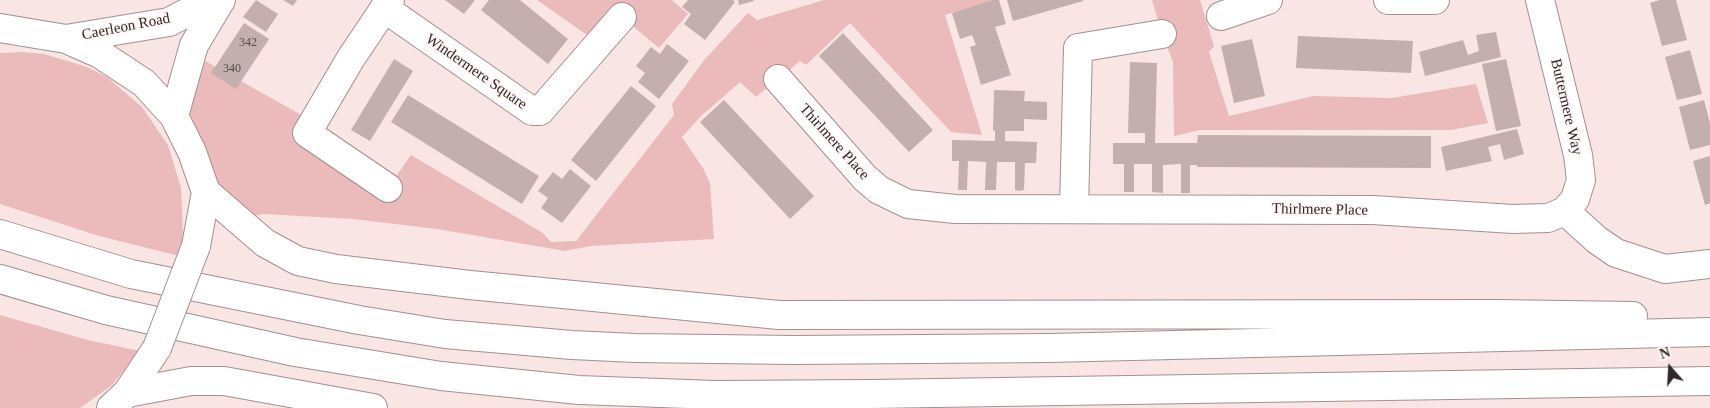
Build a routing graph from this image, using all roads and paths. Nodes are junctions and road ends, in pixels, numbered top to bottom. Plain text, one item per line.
1 (211, 0) edge
2 (221, 0) edge
3 (1268, 0) edge
4 (1388, 0) edge
5 (1435, 0) edge
6 (1540, 0) edge
7 (387, 4) edge
8 (1221, 16) dead end
9 (622, 17) dead end
10 (0, 28) edge
11 (1162, 34) dead end
12 (66, 39) junction
13 (778, 79) dead end
14 (174, 116) junction
15 (388, 188) dead end
16 (206, 192) junction
17 (1074, 209) junction
18 (1565, 211) junction
19 (0, 234) edge
20 (1710, 264) edge
21 (0, 279) edge
22 (1710, 321) edge
23 (1710, 332) edge
24 (1710, 381) edge
25 (1453, 386) junction
26 (119, 401) edge
27 (373, 408) edge
28 (1133, 408) edge

1 - 12 main road, Caerleon Road
2 - 14 main road
3 - 8 main road
4 - 5 main road
6 - 18 main road, Buttermere Way
7 - 9 main road, Windermere Square
7 - 15 main road
10 - 12 main road
11 - 17 main road
12 - 14 main road
13 - 17 main road, Thirlmere Place
14 - 16 main road
16 - 22 main road
16 - 26 main road, bridge
17 - 18 main road, Thirlmere Place
18 - 20 main road
19 - 23 main road
21 - 25 main road
24 - 25 main road
25 - 28 main road
26 - 27 main road

